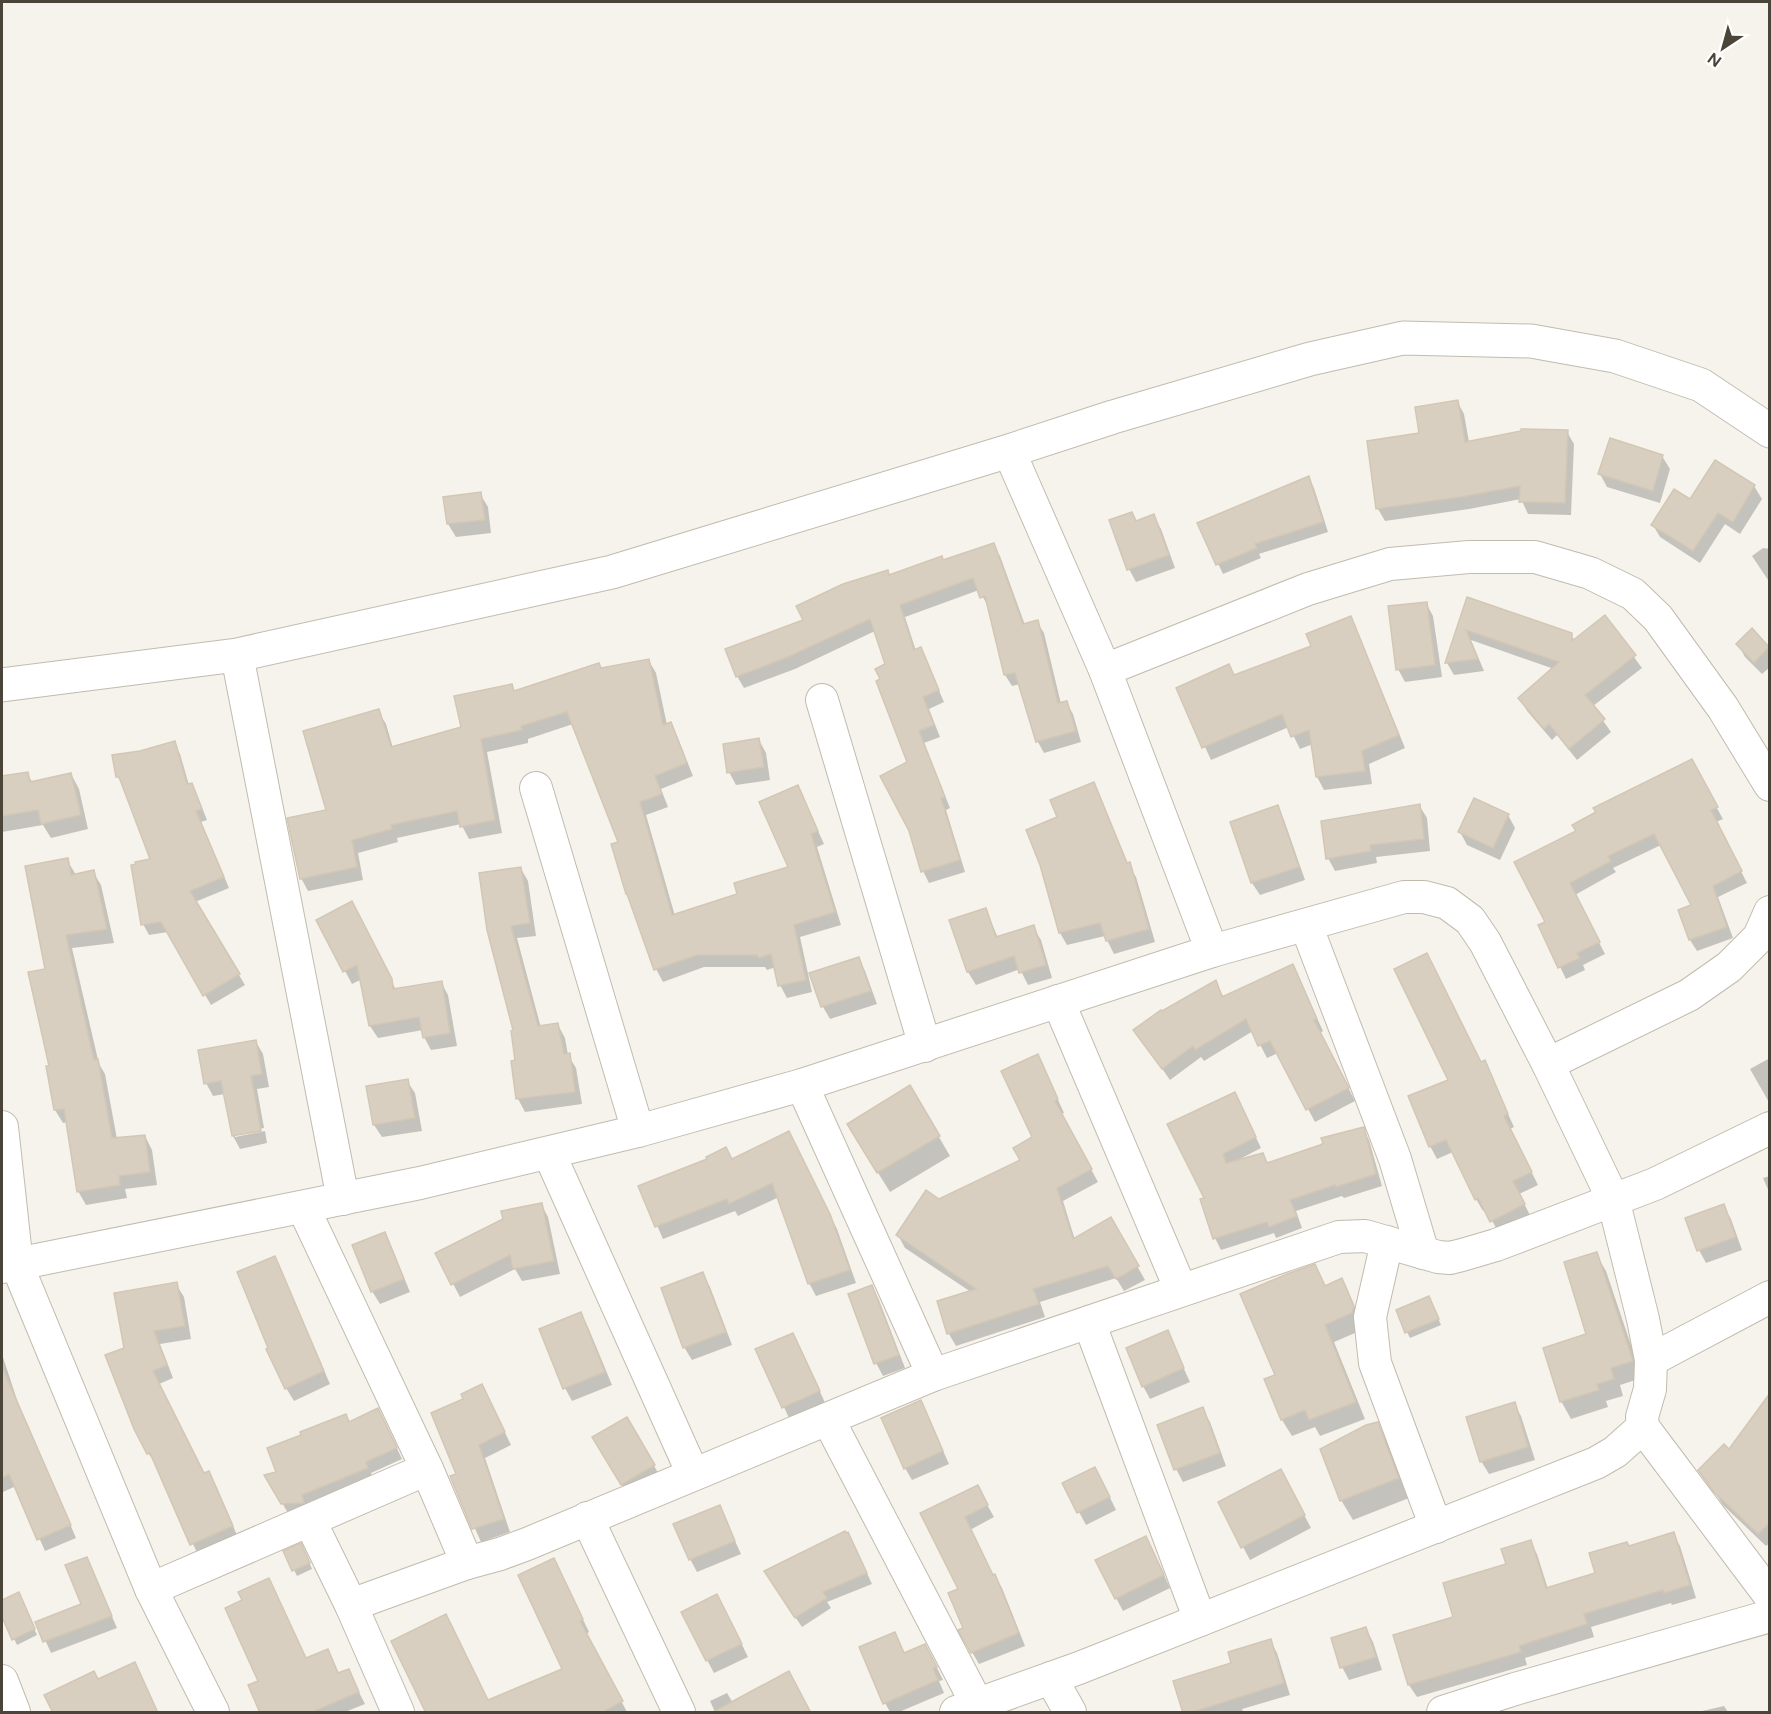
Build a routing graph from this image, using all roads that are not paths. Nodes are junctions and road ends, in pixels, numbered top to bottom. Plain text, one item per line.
1 (1770, 430) edge
2 (1010, 451) junction
3 (237, 655) junction
4 (1105, 670) junction
5 (2, 685) edge
6 (822, 700) dead end
7 (1770, 785) edge
8 (536, 788) dead end
9 (1770, 912) edge
10 (1306, 925) junction
11 (1212, 951) junction
12 (1058, 1001) junction
13 (925, 1046) junction
14 (1548, 1064) junction
15 (802, 1085) junction
16 (2, 1127) edge
17 (1770, 1128) edge
18 (638, 1131) junction
19 (549, 1153) junction
20 (343, 1199) junction
21 (1613, 1199) junction
22 (303, 1207) junction
23 (1387, 1242) junction
24 (1423, 1253) junction
25 (9, 1266) edge
26 (1181, 1290) junction
27 (1770, 1297) edge
28 (1089, 1322) junction
29 (1651, 1360) junction
30 (933, 1375) junction
31 (828, 1419) junction
32 (1643, 1427) junction
33 (427, 1469) junction
34 (693, 1474) junction
35 (586, 1518) junction
36 (310, 1521) junction
37 (1436, 1527) junction
38 (467, 1563) junction
39 (151, 1589) junction
40 (1770, 1596) edge
41 (351, 1605) junction
42 (1770, 1616) edge
43 (1200, 1620) junction
44 (1051, 1678) junction
45 (2, 1681) edge
46 (967, 1708) edge
47 (14, 1713) edge
48 (213, 1713) edge
49 (398, 1713) edge
50 (679, 1713) edge
51 (1070, 1713) edge
52 (1443, 1713) edge

1 - 2 street
2 - 3 street
2 - 4 street
3 - 5 street
3 - 20 street
4 - 7 street
4 - 11 street
6 - 13 street
8 - 18 street
9 - 14 street
10 - 11 street
10 - 14 street
10 - 24 street
11 - 12 street
12 - 13 street
12 - 26 street
13 - 15 street
14 - 21 street
15 - 18 street
15 - 30 street
16 - 25 street
17 - 21 street
18 - 19 street
19 - 20 street
19 - 34 street
20 - 22 street
21 - 24 street
21 - 29 street
22 - 25 street
22 - 33 street
23 - 24 street
23 - 26 street
23 - 37 street
25 - 39 street
26 - 28 street
27 - 29 street
28 - 30 street
28 - 43 street
29 - 32 street
30 - 31 street
31 - 34 street
31 - 46 street
32 - 37 street
32 - 40 street
33 - 36 street
33 - 38 street
34 - 35 street
35 - 38 street
35 - 50 street
36 - 39 street
36 - 41 street
37 - 43 street
38 - 41 street
39 - 48 street
41 - 49 street
42 - 52 street
43 - 44 street
44 - 46 street
44 - 51 street
45 - 47 street

